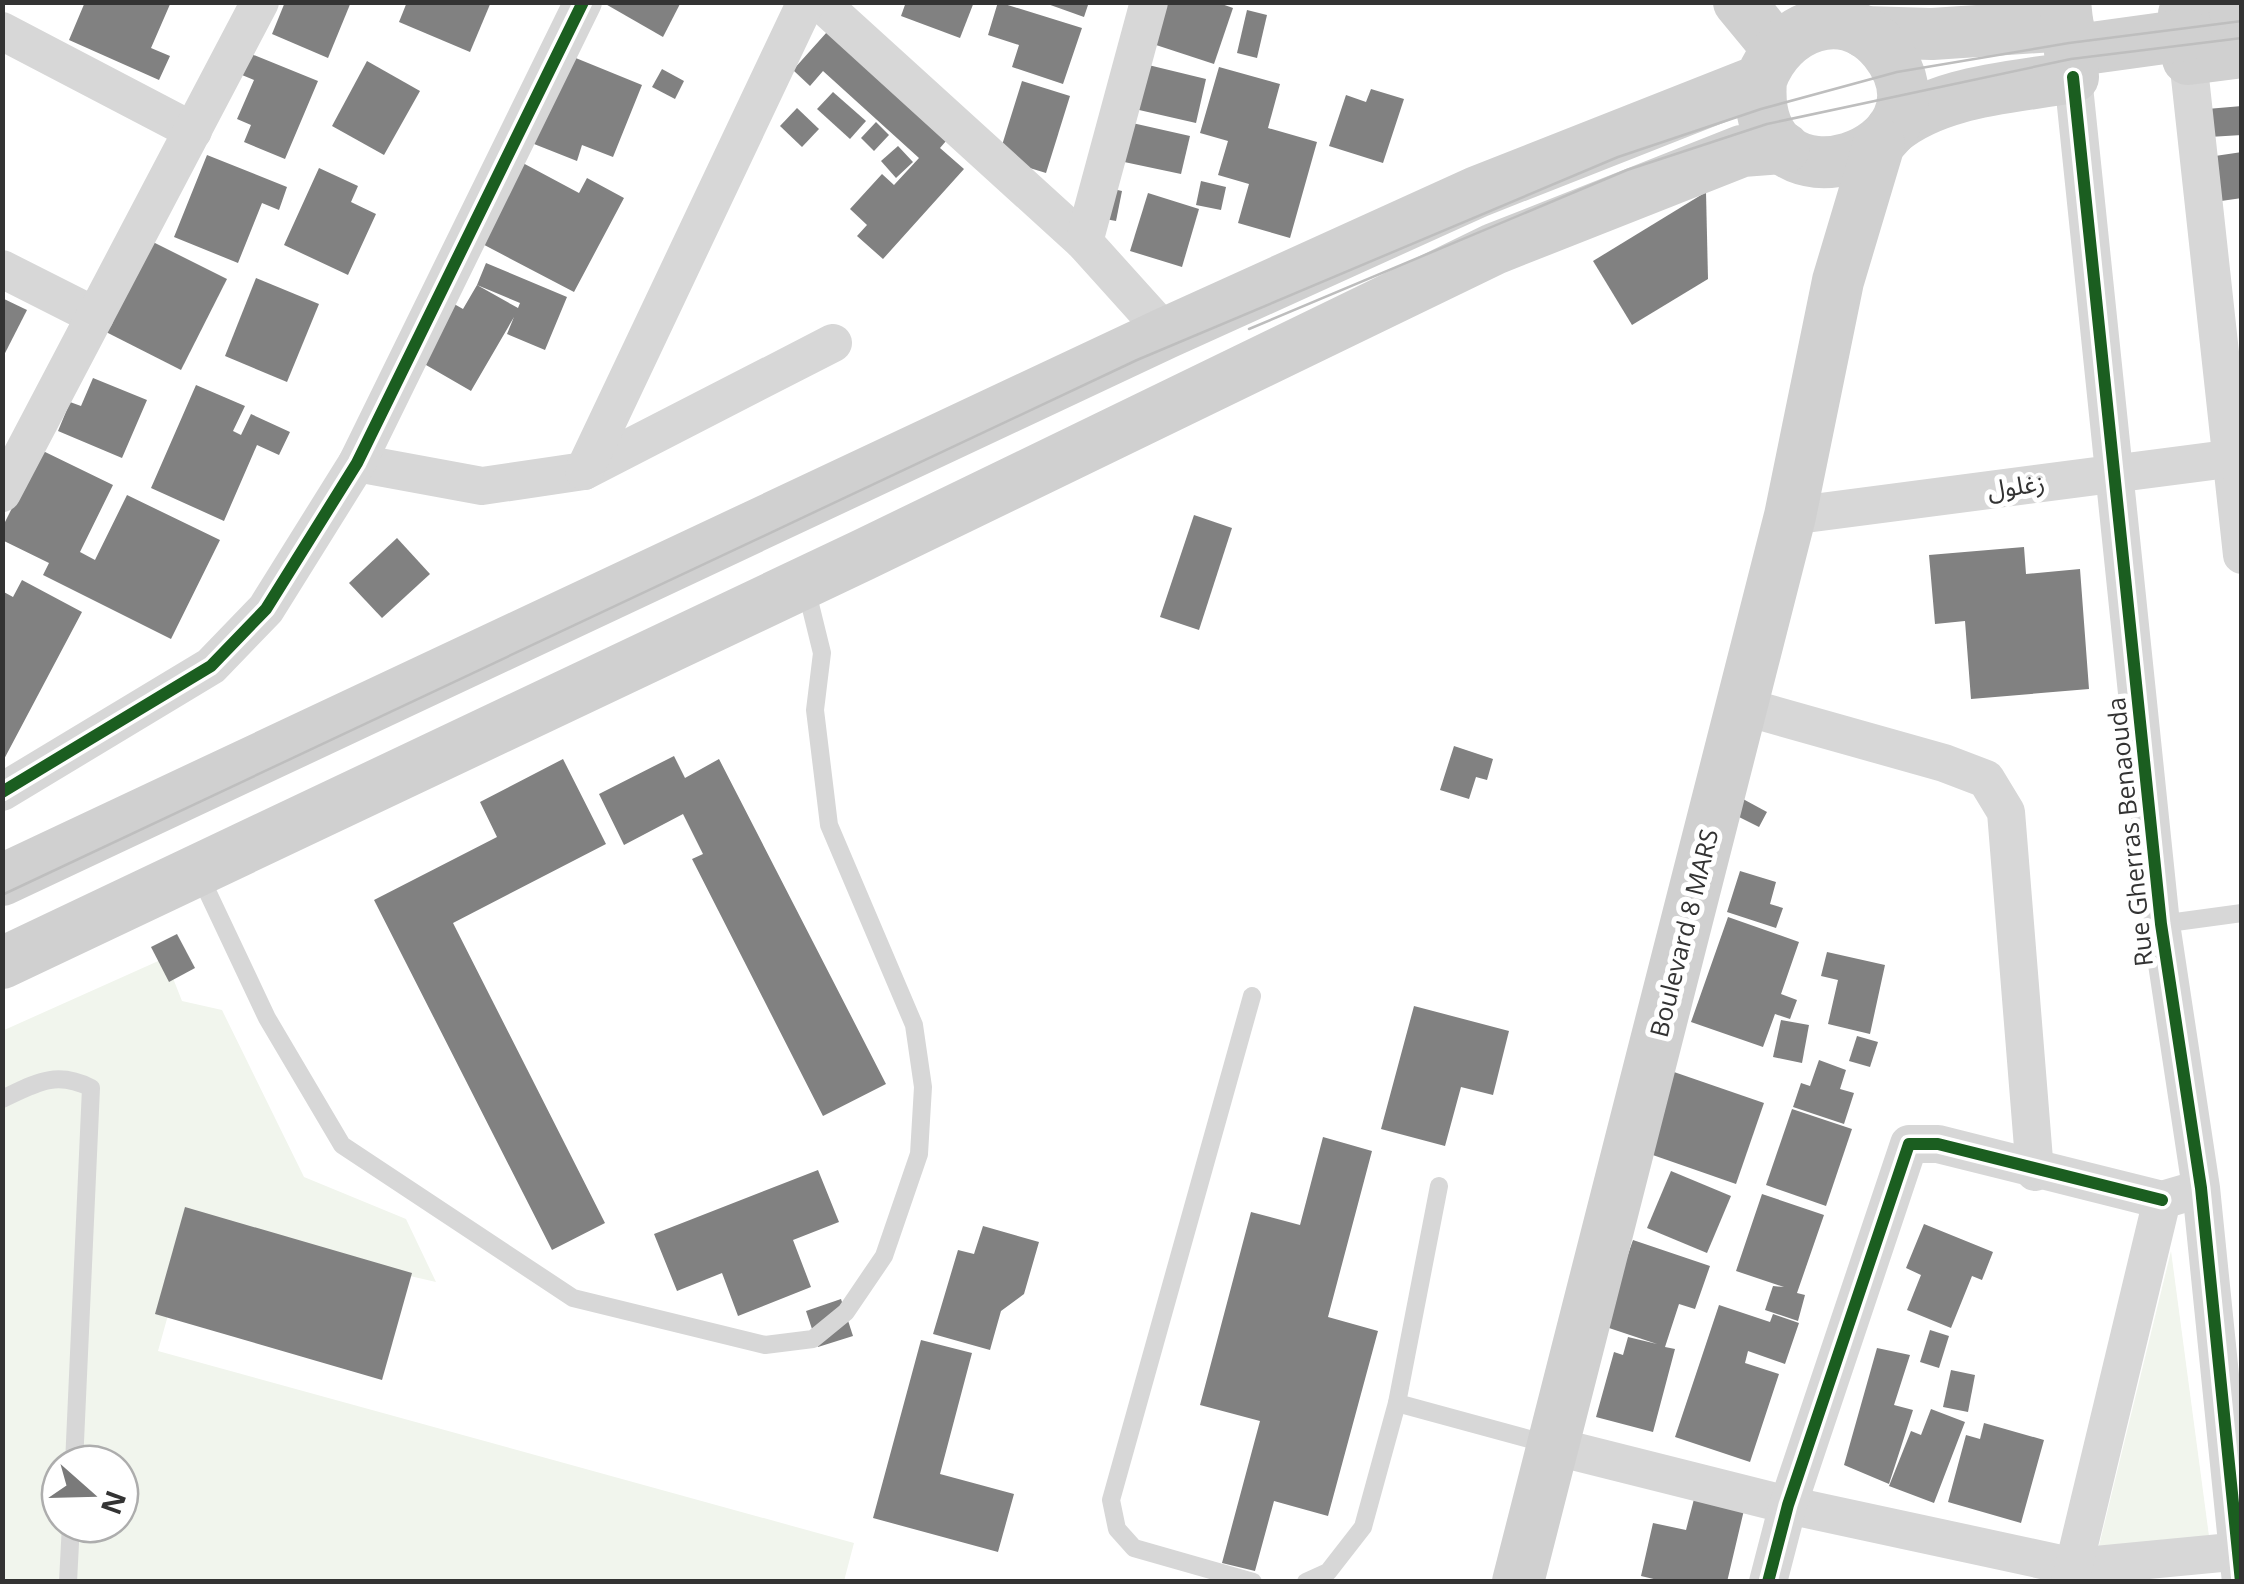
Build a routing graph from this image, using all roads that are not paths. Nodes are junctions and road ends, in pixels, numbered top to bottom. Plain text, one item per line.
1 (260, 2) edge
2 (584, 2) edge
3 (806, 2) edge
4 (820, 2) edge
5 (1148, 2) edge
6 (1740, 2) edge
7 (2242, 8) edge
8 (1837, 19) edge
9 (2185, 28) edge
10 (2, 30) edge
11 (2069, 39) edge
12 (2242, 52) edge
13 (1769, 64) junction
14 (193, 131) junction
15 (1885, 137) junction
16 (1799, 155) junction
17 (1084, 242) junction
18 (2, 269) edge
19 (1838, 281) junction
20 (95, 316) junction
21 (1166, 333) junction
22 (833, 343) dead end
23 (2236, 458) edge
24 (357, 463) junction
25 (584, 471) junction
26 (2114, 472) junction
27 (2, 492) edge
28 (1790, 516) junction
29 (2242, 555) edge
30 (805, 582) junction
31 (1742, 706) junction
32 (2, 792) edge
33 (198, 870) junction
34 (2, 880) edge
35 (2242, 913) edge
36 (2162, 924) junction
37 (2, 963) edge
38 (1252, 996) dead end
39 (2, 1098) edge
40 (2035, 1172) junction
41 (1439, 1186) dead end
42 (2201, 1188) junction
43 (2162, 1200) junction
44 (1397, 1403) junction
45 (75, 1444) edge
46 (1553, 1446) junction
47 (1788, 1505) junction
48 (70, 1544) edge
49 (2240, 1561) edge
50 (2072, 1574) edge
51 (68, 1582) edge
52 (1252, 1582) edge
53 (1306, 1582) edge
54 (1518, 1582) edge
55 (1768, 1582) edge

1 - 14 street
2 - 24 street
3 - 25 street
4 - 17 street
5 - 17 street
6 - 13 main road
7 - 9 main road
8 - 11 main road
8 - 13 main road
8 - 15 main road
9 - 11 main road
9 - 12 main road
9 - 23 street
10 - 14 street
11 - 15 main road
11 - 26 street, Rue Gherras Benaouda
13 - 16 main road
13 - 21 main road
14 - 20 street
15 - 16 main road
15 - 19 main road
16 - 19 main road
16 - 30 main road
17 - 21 street
18 - 20 street
19 - 28 main road, Boulevard 8 MARS
20 - 27 street
21 - 34 main road
22 - 25 street
23 - 26 street, زغلول
23 - 29 street
24 - 25 street
24 - 32 street
26 - 28 street, زغلول
26 - 36 street, Rue Gherras Benaouda
28 - 31 main road, Boulevard 8 MARS
30 - 33 main road
30 - 33 lane
31 - 40 street
31 - 46 main road, Boulevard 8 MARS
33 - 37 main road
35 - 36 lane
36 - 42 street, Rue Gherras Benaouda
38 - 52 lane
39 - 45 lane
40 - 43 street
40 - 47 street
41 - 44 lane
42 - 43 street
42 - 49 street, Rue Gherras Benaouda
43 - 50 street
44 - 46 lane
44 - 53 lane
46 - 47 street
46 - 54 main road, Boulevard 8 MARS
47 - 50 street
47 - 55 street
48 - 51 lane
49 - 50 street

